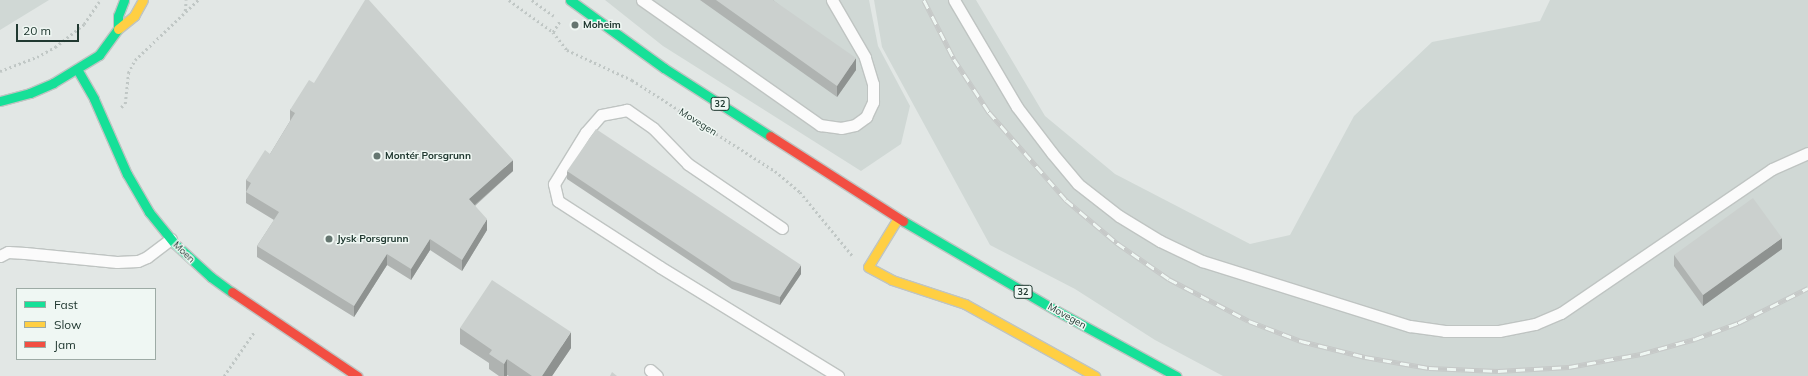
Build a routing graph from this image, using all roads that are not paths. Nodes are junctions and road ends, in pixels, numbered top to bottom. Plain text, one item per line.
1 (124, 0) edge
2 (143, 0) edge
3 (570, 0) edge
4 (642, 0) edge
5 (832, 0) edge
6 (954, 0) edge
7 (118, 29) junction
8 (77, 69) junction
9 (0, 101) edge
10 (1808, 153) edge
11 (898, 218) junction
12 (782, 228) dead end
13 (171, 239) junction
14 (0, 256) edge
15 (1081, 372) edge
16 (357, 376) edge
17 (838, 376) edge
18 (1095, 376) edge
19 (1176, 376) edge

1 - 7 main road
2 - 7 main road
3 - 11 main road, Movegen / 32
4 - 5 lane
6 - 10 lane
7 - 8 main road
8 - 9 main road
8 - 13 main road, Moen
11 - 15 main road
11 - 19 main road, Movegen / 32
12 - 17 lane
13 - 14 lane
13 - 16 main road, Moen
15 - 18 main road

